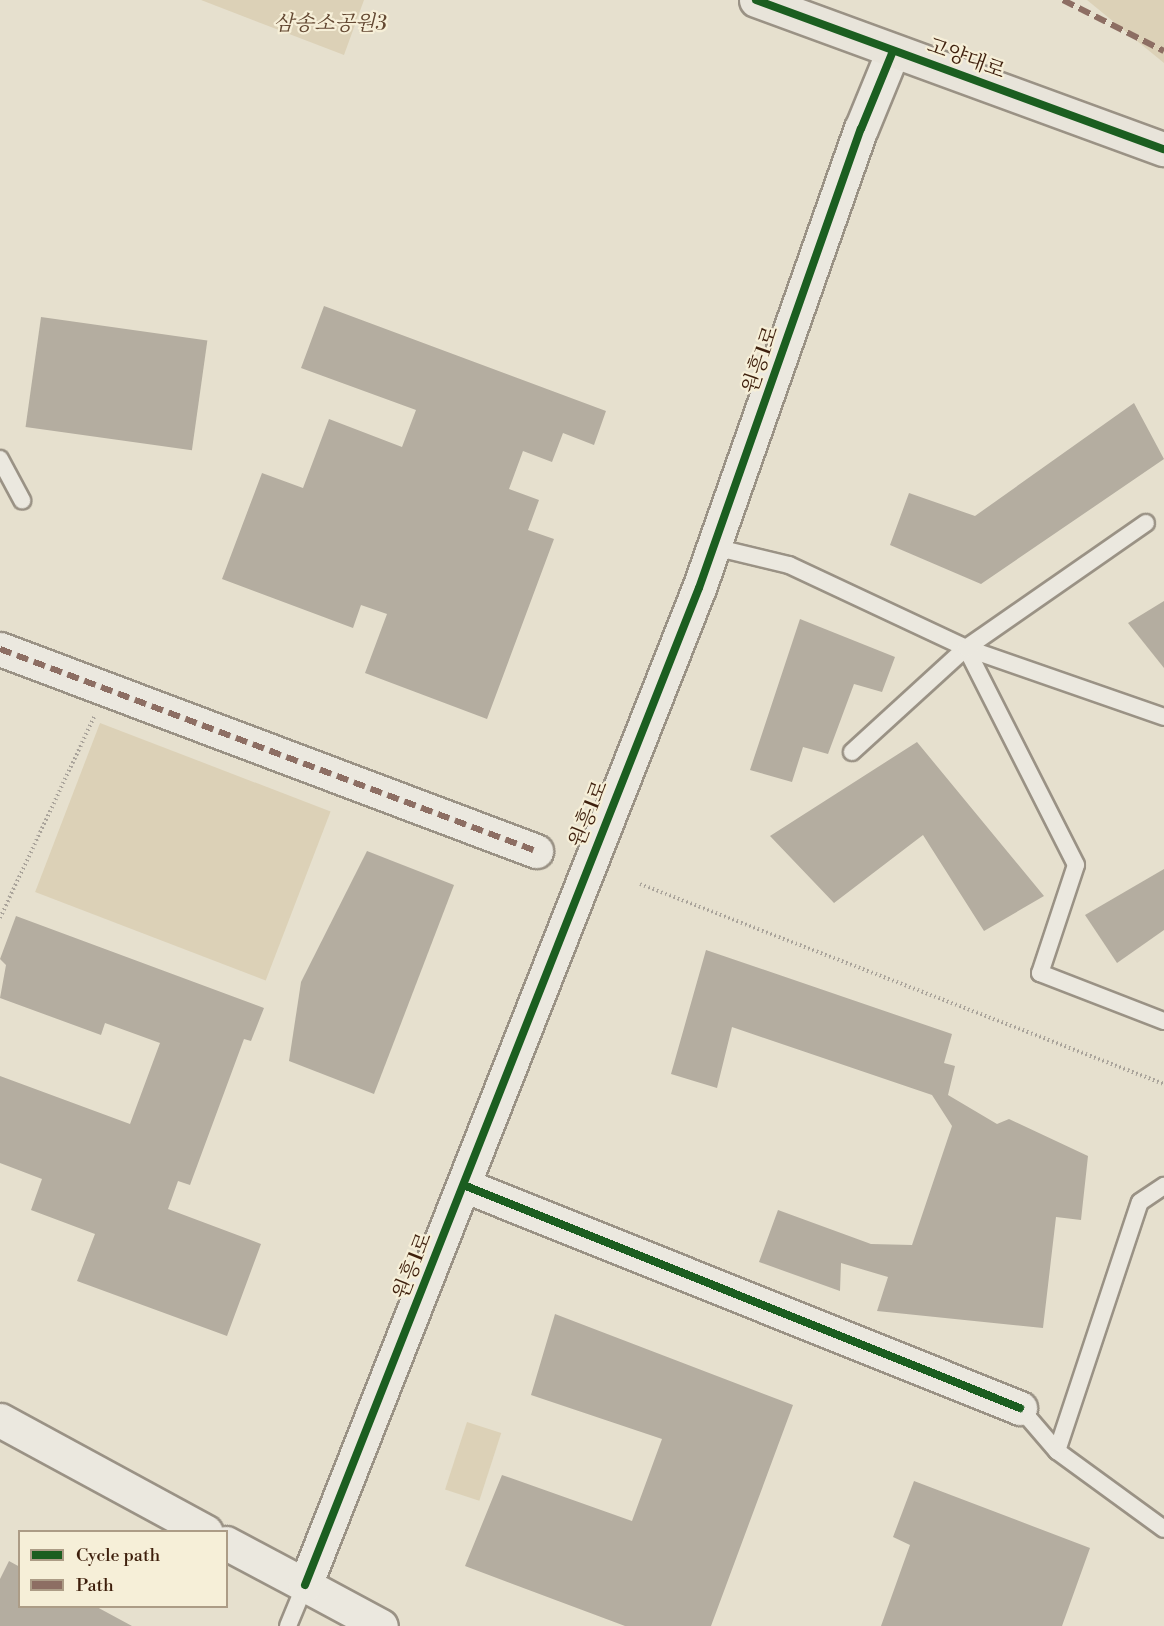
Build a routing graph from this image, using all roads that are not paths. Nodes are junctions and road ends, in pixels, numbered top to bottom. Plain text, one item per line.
1 (769, 2) edge
2 (893, 51) junction
3 (1164, 149) edge
4 (0, 459) edge
5 (22, 500) dead end
6 (1146, 523) dead end
7 (714, 547) junction
8 (966, 648) junction
9 (0, 650) edge
10 (1164, 717) edge
11 (852, 752) dead end
12 (536, 851) dead end
13 (1164, 1021) edge
14 (466, 1186) junction
15 (1164, 1186) edge
16 (1020, 1408) joint
17 (0, 1420) edge
18 (1057, 1451) junction
19 (1164, 1529) edge
20 (202, 1530) edge
21 (228, 1544) edge
22 (305, 1585) junction
23 (288, 1626) edge
24 (381, 1626) edge

1 - 2 main road, 고양대로
2 - 3 main road, 고양대로
2 - 7 street, 원흥1로
4 - 5 lane
6 - 8 lane
7 - 8 lane
7 - 14 street, 원흥1로
8 - 10 lane
8 - 11 lane
8 - 13 lane
9 - 12 street
14 - 16 street
14 - 22 street, 원흥1로
15 - 18 lane
16 - 18 lane
17 - 20 street
18 - 19 lane
21 - 22 street
22 - 23 lane
22 - 24 street

